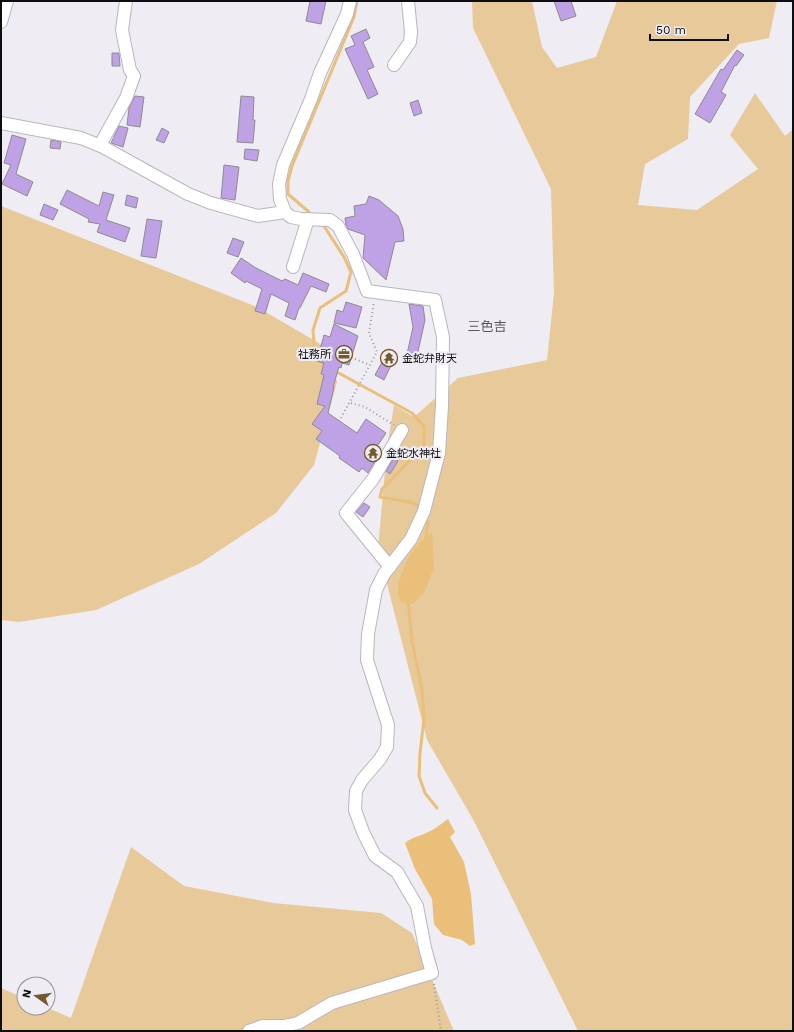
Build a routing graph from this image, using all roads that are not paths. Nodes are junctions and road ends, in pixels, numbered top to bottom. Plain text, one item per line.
1 (7, 1) edge
2 (126, 1) edge
3 (350, 1) edge
4 (408, 1) edge
5 (1, 22) edge
6 (394, 65) dead end
7 (1, 123) edge
8 (100, 145) junction
9 (285, 212) junction
10 (308, 219) junction
11 (293, 267) dead end
12 (402, 430) road end
13 (390, 566) junction
14 (249, 1031) edge

1 - 5 street
2 - 8 street
3 - 9 street
4 - 6 street
7 - 8 street
8 - 9 street
9 - 10 street
10 - 11 street
10 - 13 street
12 - 13 street
13 - 14 street

